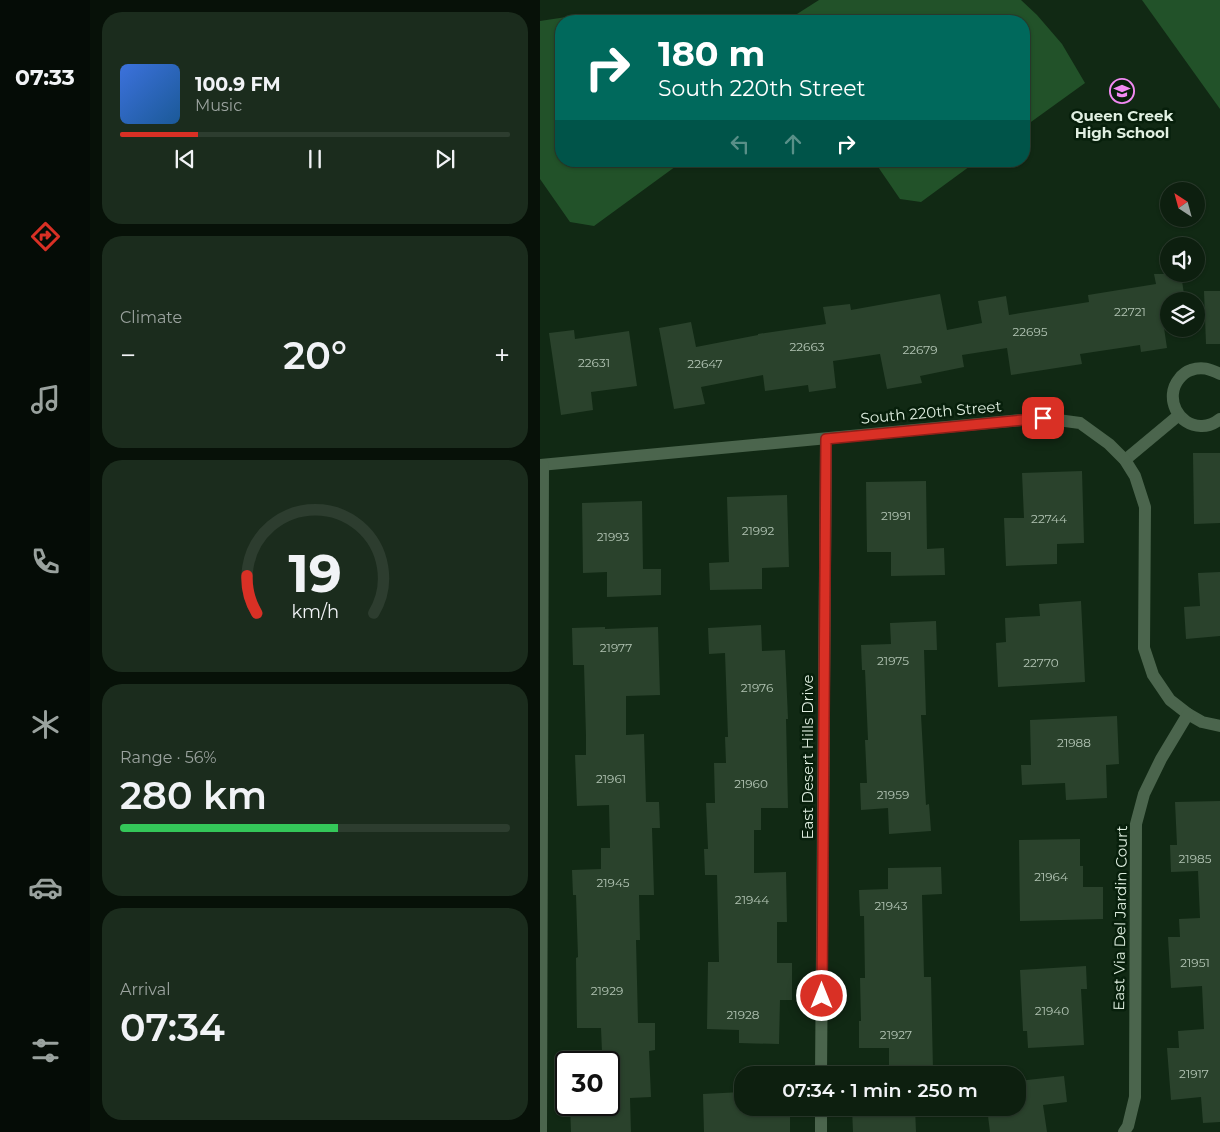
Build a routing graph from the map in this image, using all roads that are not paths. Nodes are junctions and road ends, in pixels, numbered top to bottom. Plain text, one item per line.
1 (1220, 374) edge
2 (1179, 415) junction
3 (1220, 419) edge
4 (826, 439) junction
5 (1124, 460) junction
6 (541, 465) edge
7 (1188, 714) junction
8 (1220, 726) edge
9 (821, 1066) edge
10 (821, 1116) edge
11 (541, 1132) edge
12 (821, 1132) edge
13 (1124, 1132) edge

1 - 2 street
2 - 3 street
2 - 5 street
4 - 5 street, South 220th Street
4 - 6 street, South 220th Street
4 - 9 street, East Desert Hills Drive
5 - 7 street, South 220th Street
6 - 11 street
7 - 8 street, South 220th Street
7 - 13 street, East Via Del Jardin Court
10 - 12 street

